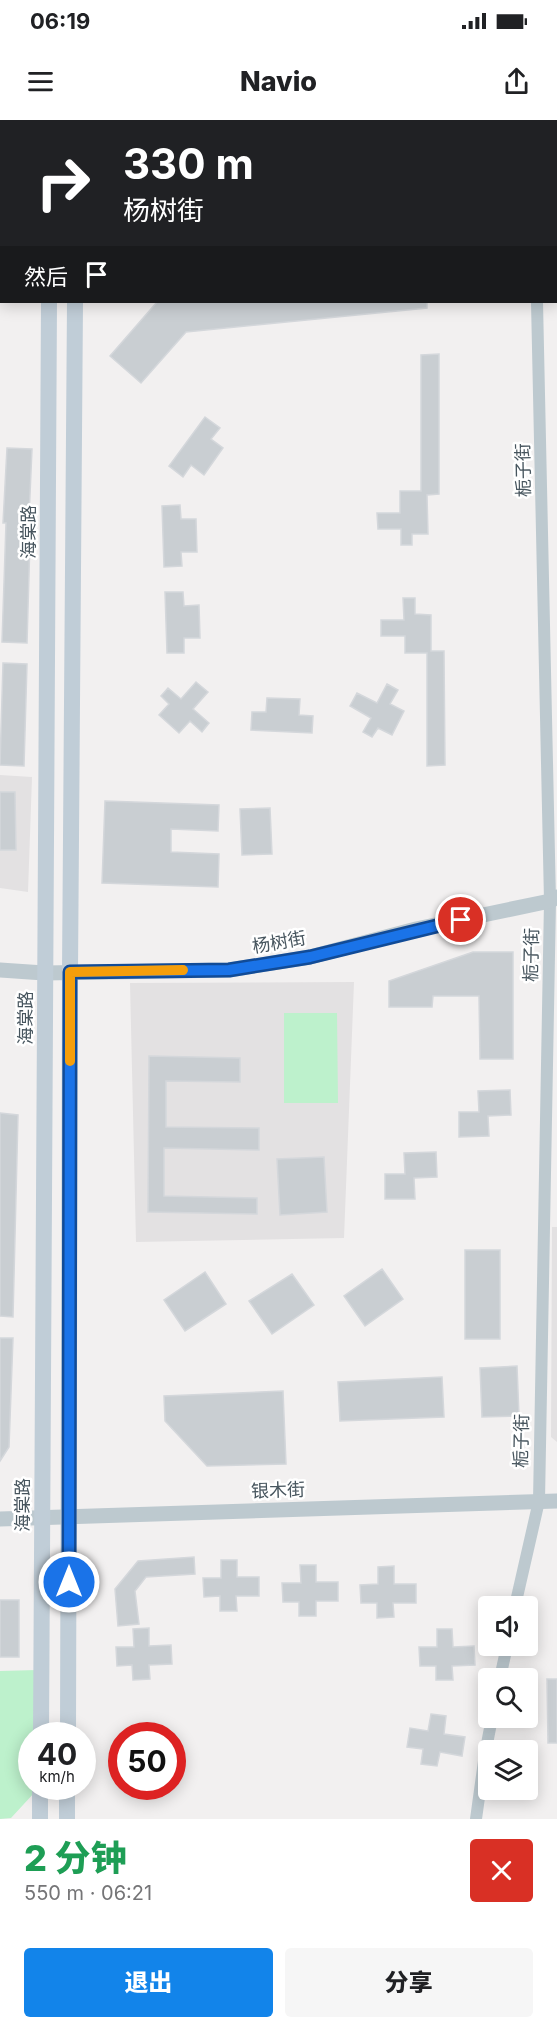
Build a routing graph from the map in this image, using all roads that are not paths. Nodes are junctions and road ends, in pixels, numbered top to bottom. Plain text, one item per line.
1 (49, 303) edge
2 (75, 303) edge
3 (537, 303) edge
4 (554, 898) edge
5 (0, 970) edge
6 (70, 972) junction
7 (44, 973) junction
8 (539, 1501) junction
9 (557, 1501) edge
10 (69, 1517) junction
11 (41, 1518) junction
12 (0, 1519) edge
13 (517, 1596) edge
14 (41, 1722) edge
15 (68, 1722) edge
16 (490, 1728) edge
17 (40, 1800) edge
18 (67, 1800) edge
19 (40, 1819) edge
20 (67, 1819) edge
21 (476, 1819) edge

1 - 7 main road, 海棠路
2 - 6 main road
3 - 4 street, 栀子街
4 - 6 street, 杨树街
4 - 8 street, 栀子街
5 - 7 street, 杨树街
6 - 7 street, 杨树街
6 - 10 main road
7 - 11 main road, 海棠路
8 - 9 street, 银木街
8 - 10 street, 银木街
8 - 13 street, 栀子街
10 - 11 street, 银木街
10 - 15 main road
11 - 12 street, 银木街
11 - 14 main road, 海棠路
16 - 21 street
17 - 19 main road
18 - 20 main road

